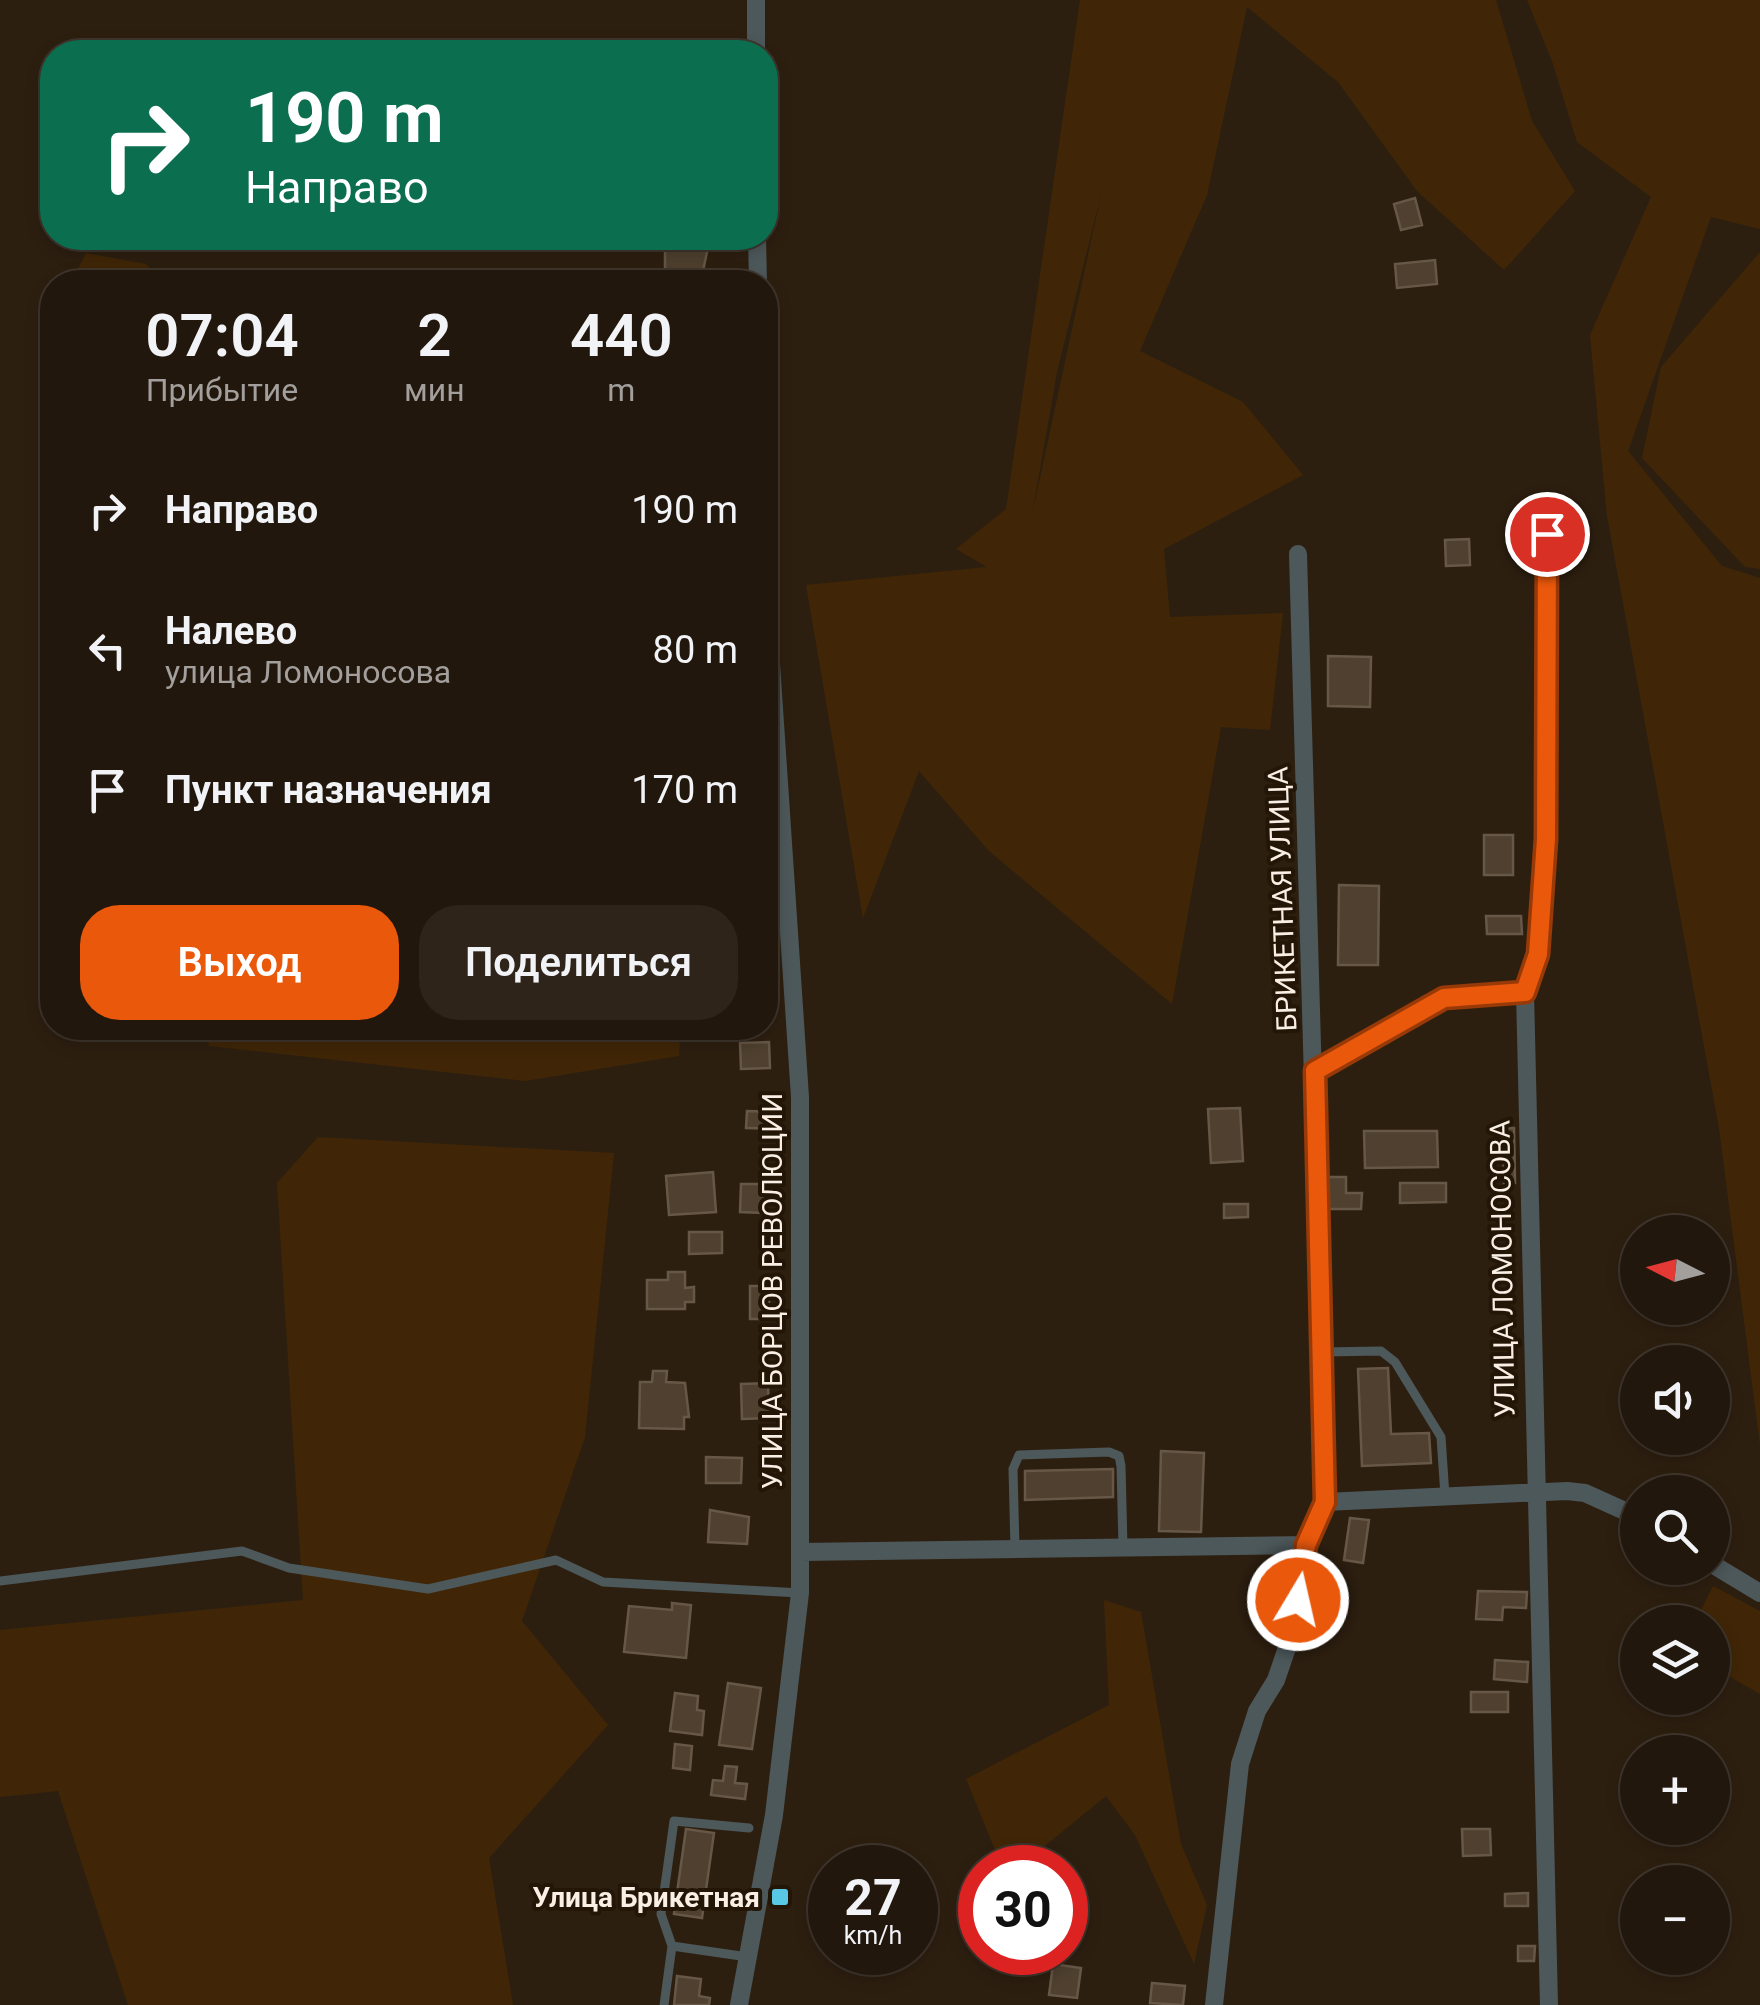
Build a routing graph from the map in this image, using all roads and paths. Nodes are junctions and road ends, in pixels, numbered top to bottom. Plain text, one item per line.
1 (756, 0) edge
2 (756, 40) edge
3 (1547, 534) dead end
4 (1298, 554) dead end
5 (778, 768) edge
6 (1525, 992) junction
7 (1315, 1071) junction
8 (1324, 1352) junction
9 (1534, 1490) junction
10 (1445, 1496) junction
11 (1325, 1502) junction
12 (1620, 1509) edge
13 (1306, 1545) junction
14 (1123, 1547) junction
15 (1015, 1549) junction
16 (800, 1552) junction
17 (1730, 1575) edge
18 (0, 1581) edge
19 (800, 1593) junction
20 (1760, 1593) edge
21 (749, 1828) dead end
22 (672, 1946) junction
23 (748, 1956) junction
24 (664, 2005) edge
25 (739, 2005) edge
26 (1214, 2005) edge
27 (1548, 2005) edge

1 - 2 street
3 - 6 street, УЛИЦА ЛОМОНОСОВА
4 - 7 street, БРИКЕТНАЯ УЛИЦА
5 - 16 street, УЛИЦА БОРЦОВ РЕВОЛЮЦИИ
6 - 7 lane
6 - 9 street, УЛИЦА ЛОМОНОСОВА
7 - 8 street, БРИКЕТНАЯ УЛИЦА
8 - 10 lane
8 - 11 street, БРИКЕТНАЯ УЛИЦА
9 - 10 street
9 - 12 street
9 - 27 street, УЛИЦА ЛОМОНОСОВА
10 - 11 street
11 - 13 street, БРИКЕТНАЯ УЛИЦА
13 - 14 street
13 - 26 street, БРИКЕТНАЯ УЛИЦА
14 - 15 street
14 - 15 lane
15 - 16 street
16 - 19 street, УЛИЦА БОРЦОВ РЕВОЛЮЦИИ
17 - 20 street
18 - 19 lane
19 - 23 street, УЛИЦА БОРЦОВ РЕВОЛЮЦИИ
21 - 22 lane
22 - 23 lane
22 - 24 lane
23 - 25 street, УЛИЦА БОРЦОВ РЕВОЛЮЦИИ

